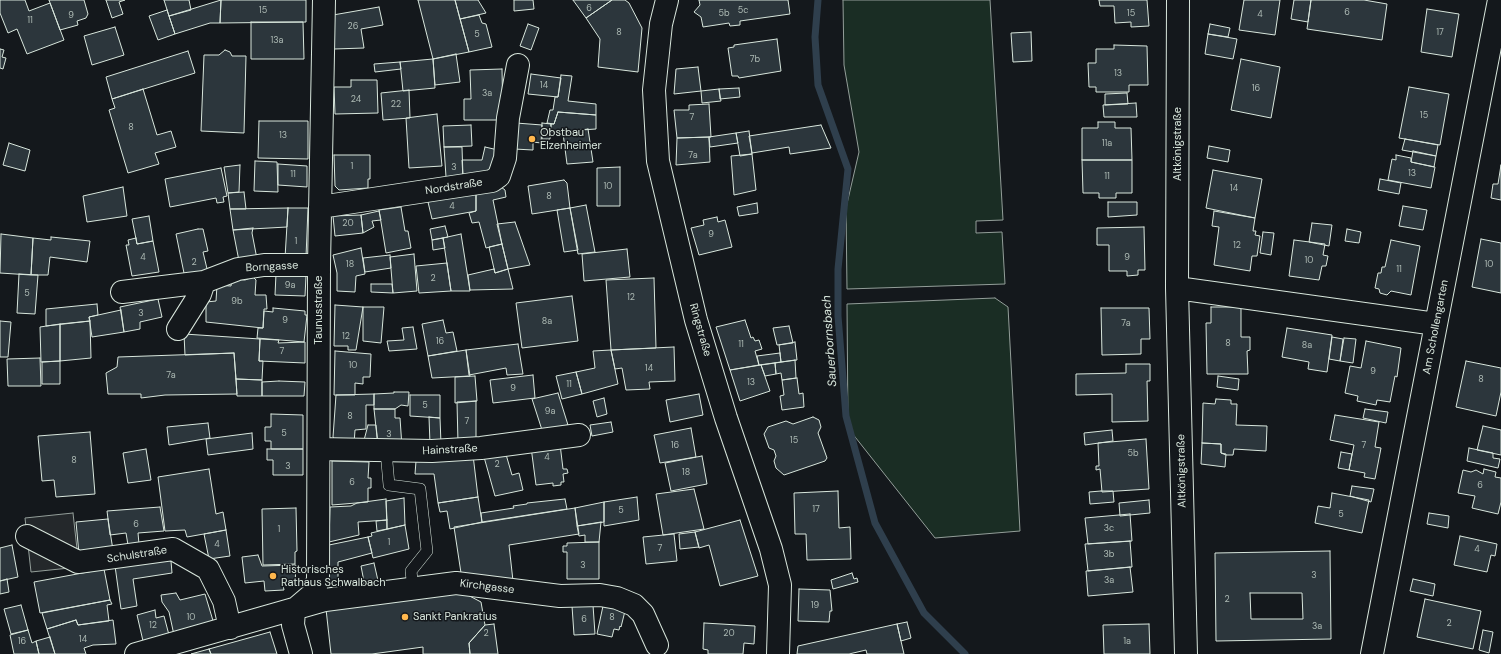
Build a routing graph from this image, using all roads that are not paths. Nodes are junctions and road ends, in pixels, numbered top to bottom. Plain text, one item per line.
1 (324, 0) edge
2 (667, 0) edge
3 (1178, 0) edge
4 (1499, 0) edge
5 (518, 65) dead end
6 (320, 207) junction
7 (319, 265) junction
8 (204, 282) junction
9 (1177, 288) junction
10 (122, 292) dead end
11 (1436, 324) junction
12 (178, 329) dead end
13 (580, 435) dead end
14 (319, 449) junction
15 (386, 451) junction
16 (27, 536) dead end
17 (414, 589) junction
18 (294, 610) junction
19 (230, 628) junction
20 (657, 645) dead end
21 (136, 654) edge
22 (301, 654) edge
23 (778, 654) edge
24 (1186, 654) edge
25 (1372, 654) edge

1 - 6 street, Taunusstraße
2 - 23 street, Ringstraße
3 - 9 street, Altkönigstraße
4 - 11 street, Am Schollengarten
5 - 6 street, Nordstraße
6 - 7 street, Taunusstraße
7 - 8 street, Borngasse
7 - 14 street, Taunusstraße
8 - 10 street, Borngasse
8 - 12 street
9 - 11 street
9 - 24 street, Altkönigstraße
11 - 25 street, Am Schollengarten
13 - 15 street, Hainstraße
14 - 15 street, Hainstraße
14 - 18 street, Taunusstraße
15 - 17 lane
16 - 19 street, Schulstraße
17 - 18 street, Kirchgasse
17 - 20 street, Kirchgasse
18 - 19 street
18 - 22 street
19 - 21 street

